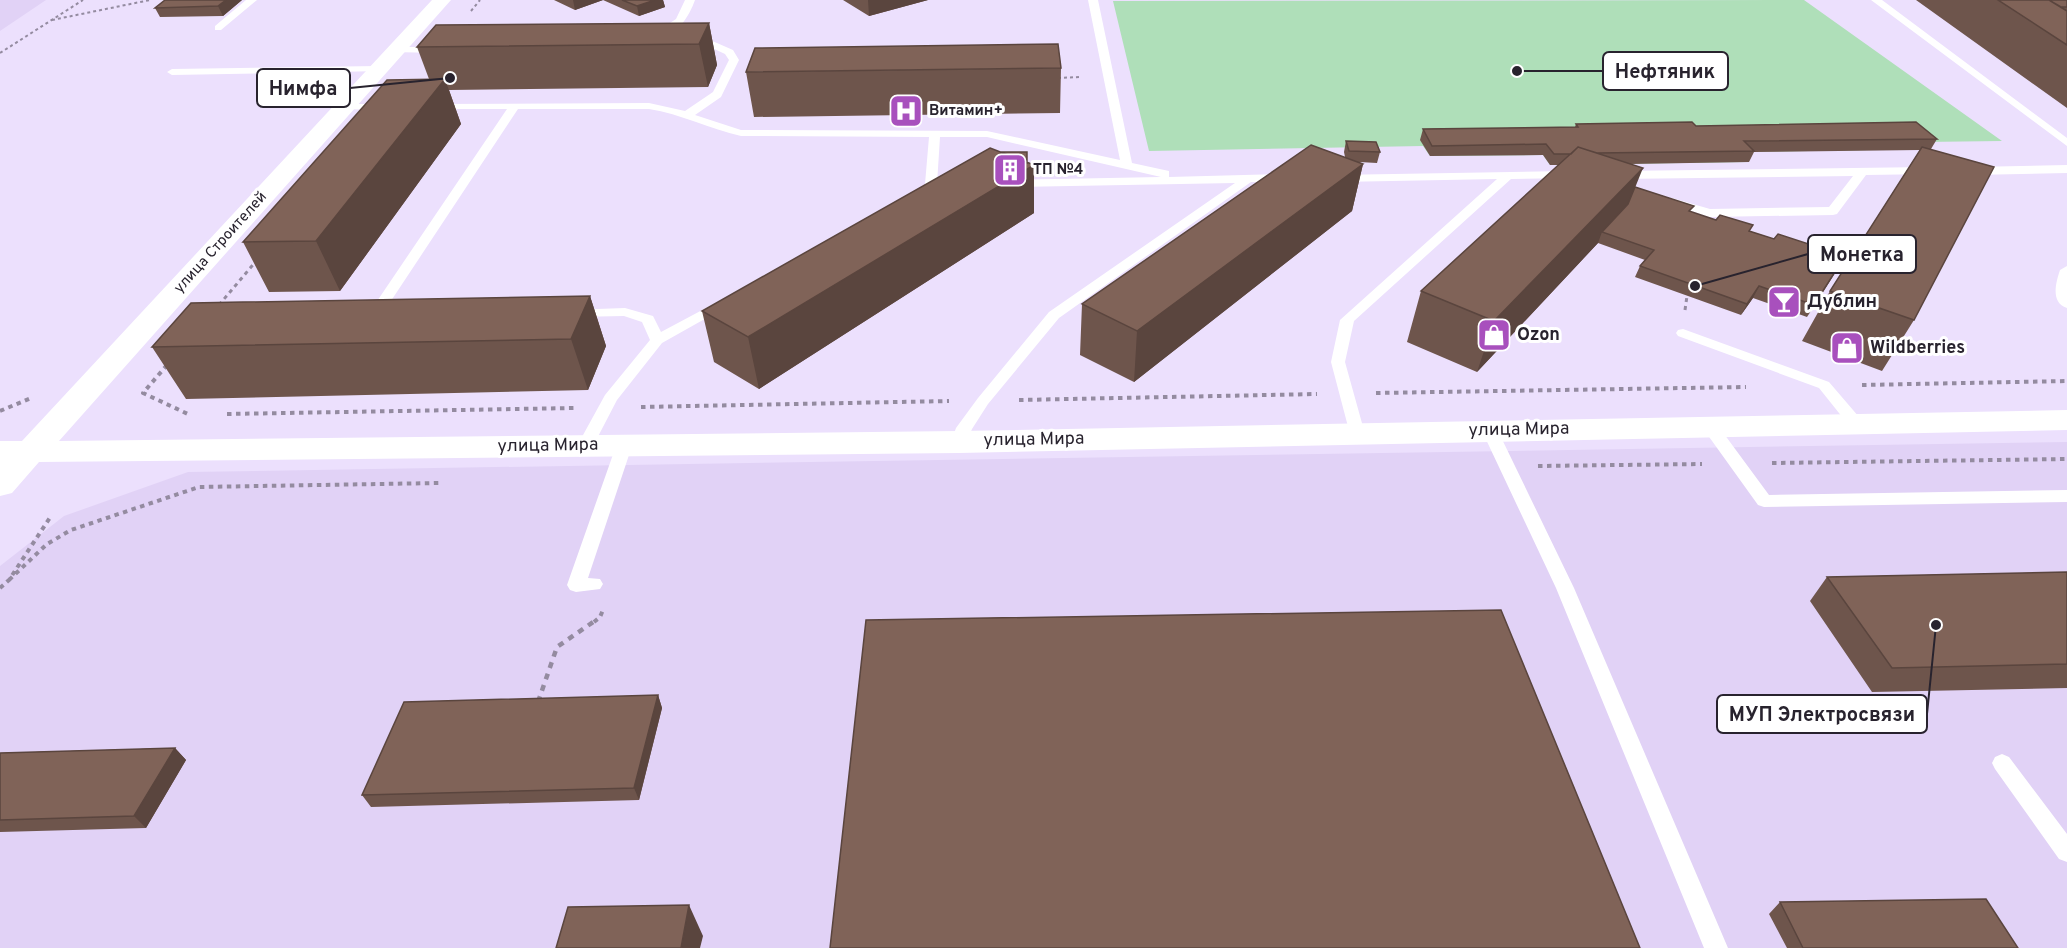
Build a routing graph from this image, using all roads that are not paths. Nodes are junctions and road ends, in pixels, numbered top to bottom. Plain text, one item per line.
1 (252, 0) edge
2 (442, 0) edge
3 (690, 0) edge
4 (1093, 0) edge
5 (1876, 0) edge
6 (218, 28) dead end
7 (673, 28) junction
8 (649, 38) edge
9 (396, 50) junction
10 (450, 50) edge
11 (379, 69) junction
12 (172, 72) dead end
13 (402, 106) edge
14 (424, 106) edge
15 (515, 106) junction
16 (344, 107) junction
17 (686, 115) junction
18 (935, 134) junction
19 (2067, 143) edge
20 (1127, 165) junction
21 (2067, 169) edge
22 (1862, 172) junction
23 (1578, 175) edge
24 (1508, 176) junction
25 (1295, 178) edge
26 (1331, 178) edge
27 (1248, 179) junction
28 (1191, 180) junction
29 (1002, 183) edge
30 (932, 186) edge
31 (1633, 189) edge
32 (1654, 196) edge
33 (2067, 270) edge
34 (728, 300) edge
35 (2067, 304) edge
36 (556, 313) edge
37 (396, 316) edge
38 (1683, 333) dead end
39 (657, 340) junction
40 (2067, 420) edge
41 (1857, 424) junction
42 (1710, 427) junction
43 (1490, 431) junction
44 (1357, 434) junction
45 (959, 442) junction
46 (585, 446) junction
47 (624, 446) junction
48 (16, 452) edge
49 (0, 485) edge
50 (2067, 496) edge
51 (594, 584) dead end
52 (2002, 763) dead end
53 (2067, 852) edge
54 (1716, 948) edge

1 - 6 lane
2 - 9 main road, улица Строителей
3 - 7 lane
4 - 20 lane
5 - 19 lane
7 - 8 lane
7 - 17 lane
9 - 10 lane
9 - 11 main road, улица Строителей
11 - 12 lane
11 - 16 main road, улица Строителей
13 - 16 lane
14 - 15 lane
15 - 17 lane
15 - 37 lane
16 - 48 main road, улица Строителей
17 - 18 lane
18 - 20 lane
18 - 30 lane
20 - 28 lane
21 - 22 lane
22 - 31 lane
22 - 32 lane
23 - 24 lane
24 - 26 lane
24 - 44 lane
25 - 27 lane
27 - 28 lane
27 - 45 lane
28 - 29 lane
33 - 35 lane
34 - 39 lane
36 - 39 lane
38 - 41 lane
39 - 46 lane
40 - 41 main road, улица Мира
41 - 42 main road, улица Мира
42 - 43 main road, улица Мира
42 - 50 lane
43 - 44 main road, улица Мира
43 - 54 lane
44 - 45 main road, улица Мира
45 - 47 main road, улица Мира
46 - 47 main road, улица Мира
46 - 48 main road, улица Мира
47 - 51 lane
48 - 49 main road, улица Строителей
52 - 53 lane

